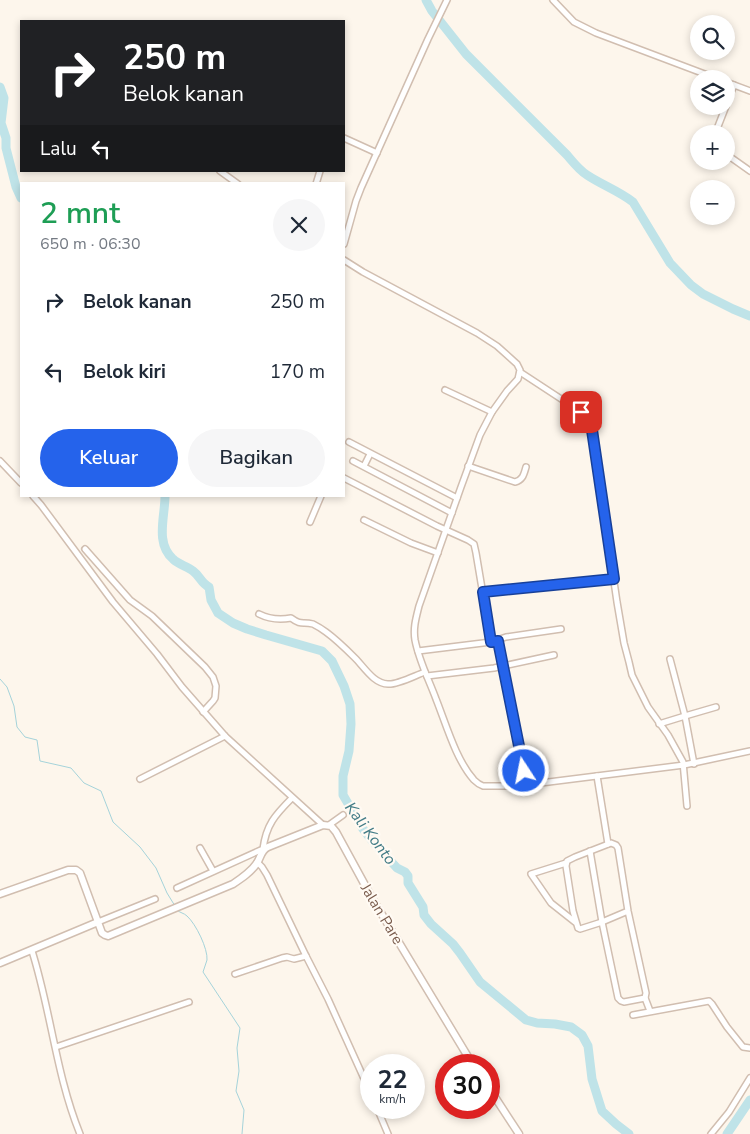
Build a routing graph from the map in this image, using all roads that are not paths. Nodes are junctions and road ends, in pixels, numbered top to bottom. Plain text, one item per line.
1 (447, 0) edge
2 (553, 0) edge
3 (694, 70) edge
4 (735, 85) edge
5 (750, 91) edge
6 (345, 138) edge
7 (377, 153) junction
8 (735, 160) edge
9 (750, 171) edge
10 (221, 172) edge
11 (235, 182) edge
12 (345, 240) edge
13 (345, 261) edge
14 (520, 372) junction
15 (445, 390) dead end
16 (492, 412) junction
17 (348, 442) dead end
18 (370, 454) junction
19 (0, 461) edge
20 (353, 461) dead end
21 (364, 466) junction
22 (468, 466) junction
23 (526, 467) dead end
24 (345, 479) edge
25 (20, 482) edge
26 (34, 497) edge
27 (321, 497) edge
28 (457, 498) junction
29 (452, 513) junction
30 (364, 520) dead end
31 (310, 522) dead end
32 (447, 530) junction
33 (85, 549) dead end
34 (438, 553) junction
35 (614, 579) junction
36 (483, 592) junction
37 (259, 614) dead end
38 (561, 629) dead end
39 (494, 641) junction
40 (418, 651) junction
41 (554, 656) dead end
42 (670, 659) dead end
43 (503, 666) junction
44 (426, 674) junction
45 (716, 707) dead end
46 (204, 712) junction
47 (685, 716) junction
48 (659, 724) junction
49 (225, 736) junction
50 (750, 751) edge
51 (694, 764) junction
52 (684, 766) junction
53 (597, 776) junction
54 (140, 779) dead end
55 (527, 785) junction
56 (292, 798) junction
57 (687, 806) dead end
58 (343, 815) dead end
59 (326, 825) junction
60 (608, 844) junction
61 (200, 848) dead end
62 (263, 849) junction
63 (590, 851) junction
64 (257, 862) junction
65 (566, 863) junction
66 (213, 871) junction
67 (177, 888) dead end
68 (0, 894) edge
69 (155, 899) dead end
70 (628, 911) junction
71 (98, 922) junction
72 (575, 922) junction
73 (602, 922) junction
74 (32, 951) junction
75 (306, 956) junction
76 (0, 963) edge
77 (236, 974) dead end
78 (645, 998) junction
79 (190, 1002) dead end
80 (650, 1011) junction
81 (633, 1014) dead end
82 (56, 1047) junction
83 (750, 1048) edge
84 (466, 1054) edge
85 (360, 1069) edge
86 (750, 1078) edge
87 (500, 1105) edge
88 (382, 1119) edge
89 (80, 1134) edge
90 (388, 1134) edge
91 (519, 1134) edge
92 (711, 1134) edge

1 - 7 street
2 - 3 street
4 - 5 street
6 - 7 street
7 - 12 street
8 - 9 street
10 - 11 street
13 - 14 street
14 - 16 street
14 - 35 street
15 - 16 street
16 - 22 street
17 - 18 street
18 - 21 street
18 - 28 street
19 - 25 street
20 - 21 street
21 - 29 street
22 - 23 street
22 - 28 street
24 - 32 street
26 - 46 street
27 - 31 street
28 - 29 street
29 - 32 street
30 - 34 street
32 - 34 street
32 - 36 street
33 - 46 street
34 - 40 street
35 - 36 street
35 - 48 street
36 - 39 street
37 - 44 street
38 - 39 street
39 - 40 street
39 - 43 street
40 - 44 street
41 - 43 street
42 - 47 street
43 - 44 street
43 - 55 street
44 - 55 street
45 - 47 street
46 - 49 street
47 - 48 street
47 - 51 street
48 - 52 street
49 - 54 street
49 - 56 street
50 - 51 street
51 - 52 street
52 - 53 street
52 - 57 street
53 - 55 street
53 - 60 street
56 - 59 street
56 - 62 street
58 - 59 street
59 - 62 street
59 - 84 street, Jalan Pare
60 - 63 street
60 - 70 street
61 - 66 street
62 - 64 street
62 - 66 street
63 - 65 street
63 - 73 street
64 - 71 street
64 - 75 street
65 - 72 street
65 - 72 street
66 - 67 street
68 - 71 street
69 - 71 street
70 - 73 street
70 - 78 street
71 - 74 street
72 - 73 street
73 - 78 street
74 - 76 street
74 - 82 street
75 - 77 street
75 - 85 street
78 - 80 street
79 - 82 street
80 - 81 street
80 - 83 street
82 - 89 street
86 - 92 street
87 - 91 street
88 - 90 street

